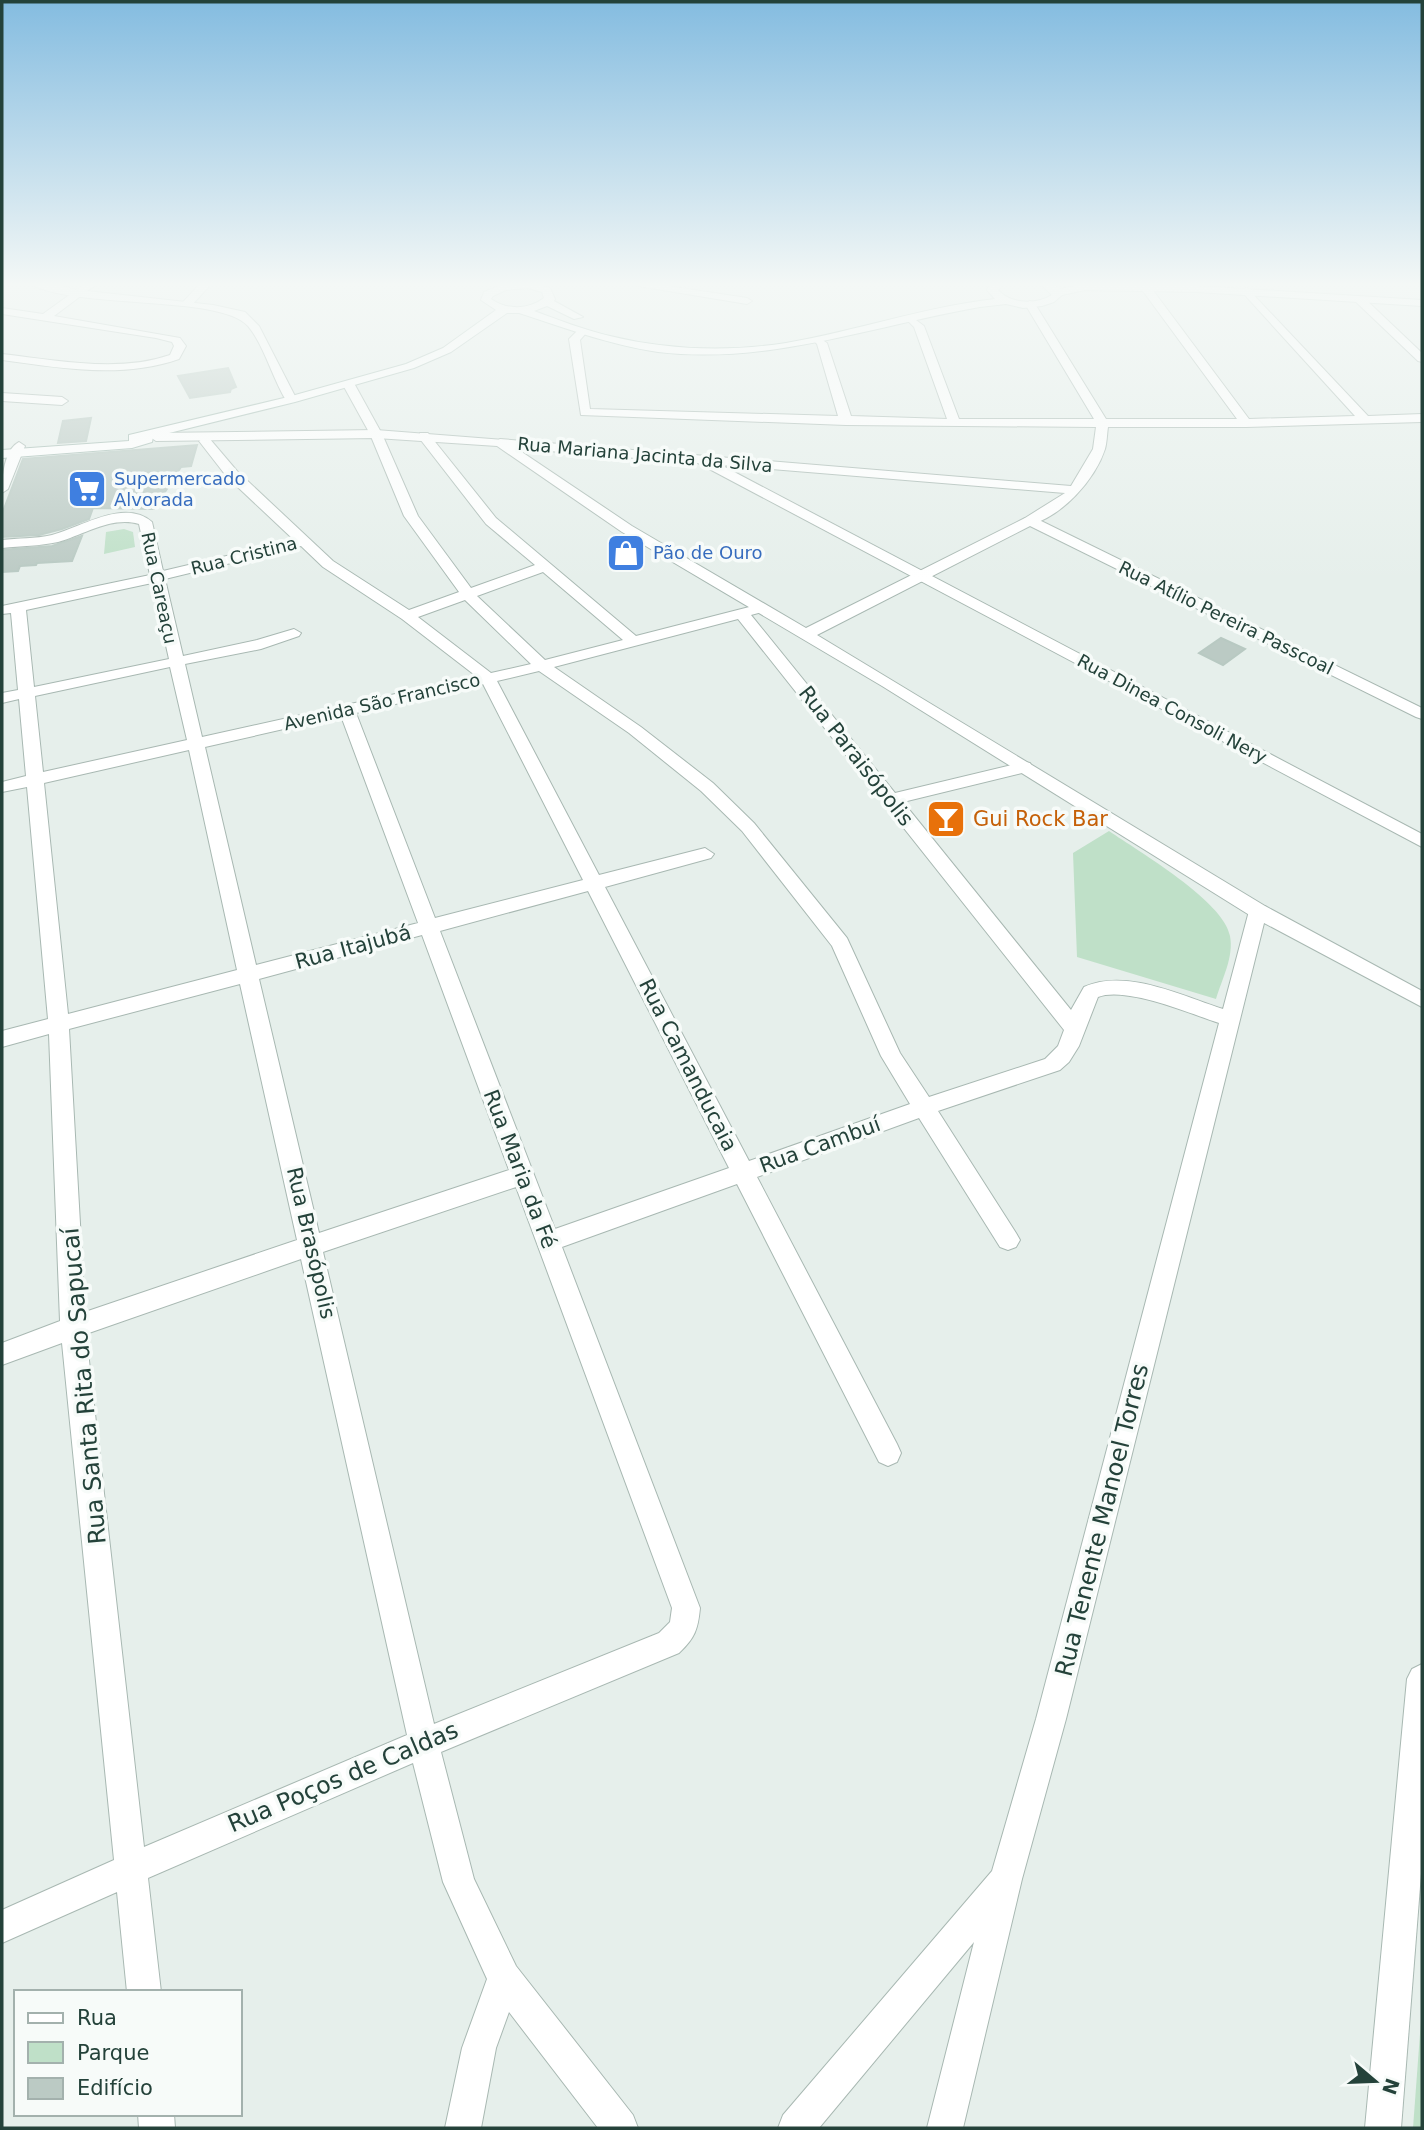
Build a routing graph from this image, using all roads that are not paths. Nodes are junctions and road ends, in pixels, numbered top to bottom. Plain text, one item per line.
1 (282, 382) edge
2 (357, 382) edge
3 (581, 382) edge
4 (834, 382) edge
5 (939, 382) edge
6 (1077, 382) edge
7 (1216, 382) edge
8 (1332, 382) edge
9 (349, 385) junction
10 (2, 397) edge
11 (291, 400) junction
12 (62, 401) dead end
13 (1422, 418) edge
14 (210, 420) junction
15 (846, 421) junction
16 (1366, 421) junction
17 (954, 423) junction
18 (1102, 423) junction
19 (1246, 423) junction
20 (376, 434) junction
21 (201, 436) junction
22 (424, 436) junction
23 (132, 441) junction
24 (500, 443) junction
25 (2, 447) edge
26 (18, 449) junction
27 (2, 454) edge
28 (700, 459) junction
29 (2, 489) edge
30 (1075, 490) junction
31 (1030, 521) junction
32 (306, 541) junction
33 (2, 544) edge
34 (544, 567) junction
35 (156, 577) junction
36 (922, 577) junction
37 (468, 596) junction
38 (761, 608) junction
39 (10, 609) edge
40 (742, 614) junction
41 (407, 616) junction
42 (294, 633) dead end
43 (806, 634) junction
44 (634, 642) junction
45 (176, 662) junction
46 (542, 666) junction
47 (488, 678) junction
48 (26, 693) junction
49 (2, 698) edge
50 (347, 710) junction
51 (1422, 714) edge
52 (195, 744) junction
53 (1024, 766) junction
54 (35, 780) junction
55 (2, 787) edge
56 (890, 800) junction
57 (1422, 841) edge
58 (705, 854) dead end
59 (594, 883) junction
60 (1258, 911) junction
61 (428, 927) junction
62 (248, 974) junction
63 (1422, 1000) edge
64 (1230, 1019) junction
65 (59, 1024) junction
66 (1075, 1029) junction
67 (2, 1039) edge
68 (925, 1107) junction
69 (743, 1172) junction
70 (522, 1175) junction
71 (1009, 1240) dead end
72 (548, 1242) junction
73 (312, 1247) junction
74 (74, 1326) junction
75 (2, 1354) edge
76 (888, 1452) dead end
77 (684, 1629) joint
78 (1422, 1679) edge
79 (425, 1742) junction
80 (1419, 1748) edge
81 (132, 1867) junction
82 (1006, 1879) junction
83 (2, 1927) edge
84 (504, 1978) junction
85 (144, 1990) edge
86 (463, 2128) edge
87 (620, 2128) edge
88 (796, 2128) edge
89 (945, 2128) edge
90 (1383, 2128) edge

1 - 11 street
2 - 9 street
3 - 15 street
4 - 15 street
5 - 17 street
6 - 18 street
7 - 19 street
8 - 16 street
9 - 11 street
9 - 20 street
10 - 12 street
11 - 14 street
13 - 16 street
14 - 21 street
14 - 23 street
15 - 17 street
16 - 19 street
17 - 18 street
18 - 19 street
18 - 30 street
20 - 21 street, Rua Mariana Jacinta da Silva
20 - 22 street, Rua Mariana Jacinta da Silva
20 - 37 street
21 - 23 street, Rua Mariana Jacinta da Silva
21 - 23 street, Rua Mariana Jacinta da Silva
21 - 32 street
22 - 24 street, Rua Mariana Jacinta da Silva
22 - 34 street
23 - 26 street
24 - 28 street, Rua Mariana Jacinta da Silva
24 - 38 street
25 - 26 street
26 - 27 street
26 - 29 street
28 - 30 street, Rua Mariana Jacinta da Silva
28 - 36 street, Rua Dinea Consoli Nery
30 - 31 street
31 - 36 street
31 - 51 street, Rua Atílio Pereira Passcoal
32 - 35 street, Rua Cristina
32 - 41 street
33 - 35 street, Rua Careaçu
34 - 37 street
34 - 44 street
35 - 39 street, Rua Cristina
35 - 45 street, Rua Careaçu
36 - 43 street
36 - 57 street, Rua Dinea Consoli Nery
37 - 41 street
37 - 46 street
38 - 40 street, Avenida São Francisco
38 - 43 street
39 - 48 street, Rua Santa Rita do Sapucaí
40 - 44 street, Avenida São Francisco
40 - 56 street, Rua Paraisópolis
41 - 47 street
42 - 45 street
43 - 53 street
44 - 46 street, Avenida São Francisco
45 - 48 street
45 - 52 street, Rua Careaçu
46 - 47 street, Avenida São Francisco
46 - 68 street
47 - 50 street, Avenida São Francisco
47 - 59 street, Rua Camanducaia
48 - 49 street
48 - 54 street, Rua Santa Rita do Sapucaí
50 - 52 street, Avenida São Francisco
50 - 61 street, Rua Maria da Fé
52 - 54 street, Avenida São Francisco
52 - 62 street, Rua Brasópolis
53 - 56 street
53 - 60 street
54 - 55 street, Avenida São Francisco
54 - 65 street, Rua Santa Rita do Sapucaí
56 - 66 street, Rua Paraisópolis
58 - 59 street, Rua Itajubá
59 - 61 street, Rua Itajubá
59 - 69 street, Rua Camanducaia
60 - 63 street
60 - 64 street, Rua Tenente Manoel Torres
61 - 62 street, Rua Itajubá
61 - 70 street, Rua Maria da Fé
62 - 65 street, Rua Itajubá
62 - 73 street, Rua Brasópolis
64 - 66 street, Rua Cambuí
64 - 82 street, Rua Tenente Manoel Torres
65 - 67 street, Rua Itajubá
65 - 74 street, Rua Santa Rita do Sapucaí
66 - 68 street, Rua Cambuí
68 - 69 street, Rua Cambuí
68 - 71 street
69 - 72 street, Rua Cambuí
69 - 76 street, Rua Camanducaia
70 - 72 street, Rua Maria da Fé
70 - 73 street
72 - 77 street, Rua Maria da Fé
73 - 74 street
73 - 79 street, Rua Brasópolis
74 - 75 street
74 - 81 street, Rua Santa Rita do Sapucaí
77 - 79 street, Rua Poços de Caldas
78 - 80 street
79 - 81 street, Rua Poços de Caldas
79 - 84 street, Rua Brasópolis
80 - 90 street
81 - 83 street, Rua Poços de Caldas
81 - 85 street, Rua Santa Rita do Sapucaí
82 - 88 street
82 - 89 street, Rua Tenente Manoel Torres
84 - 86 street
84 - 87 street, Rua Brasópolis

